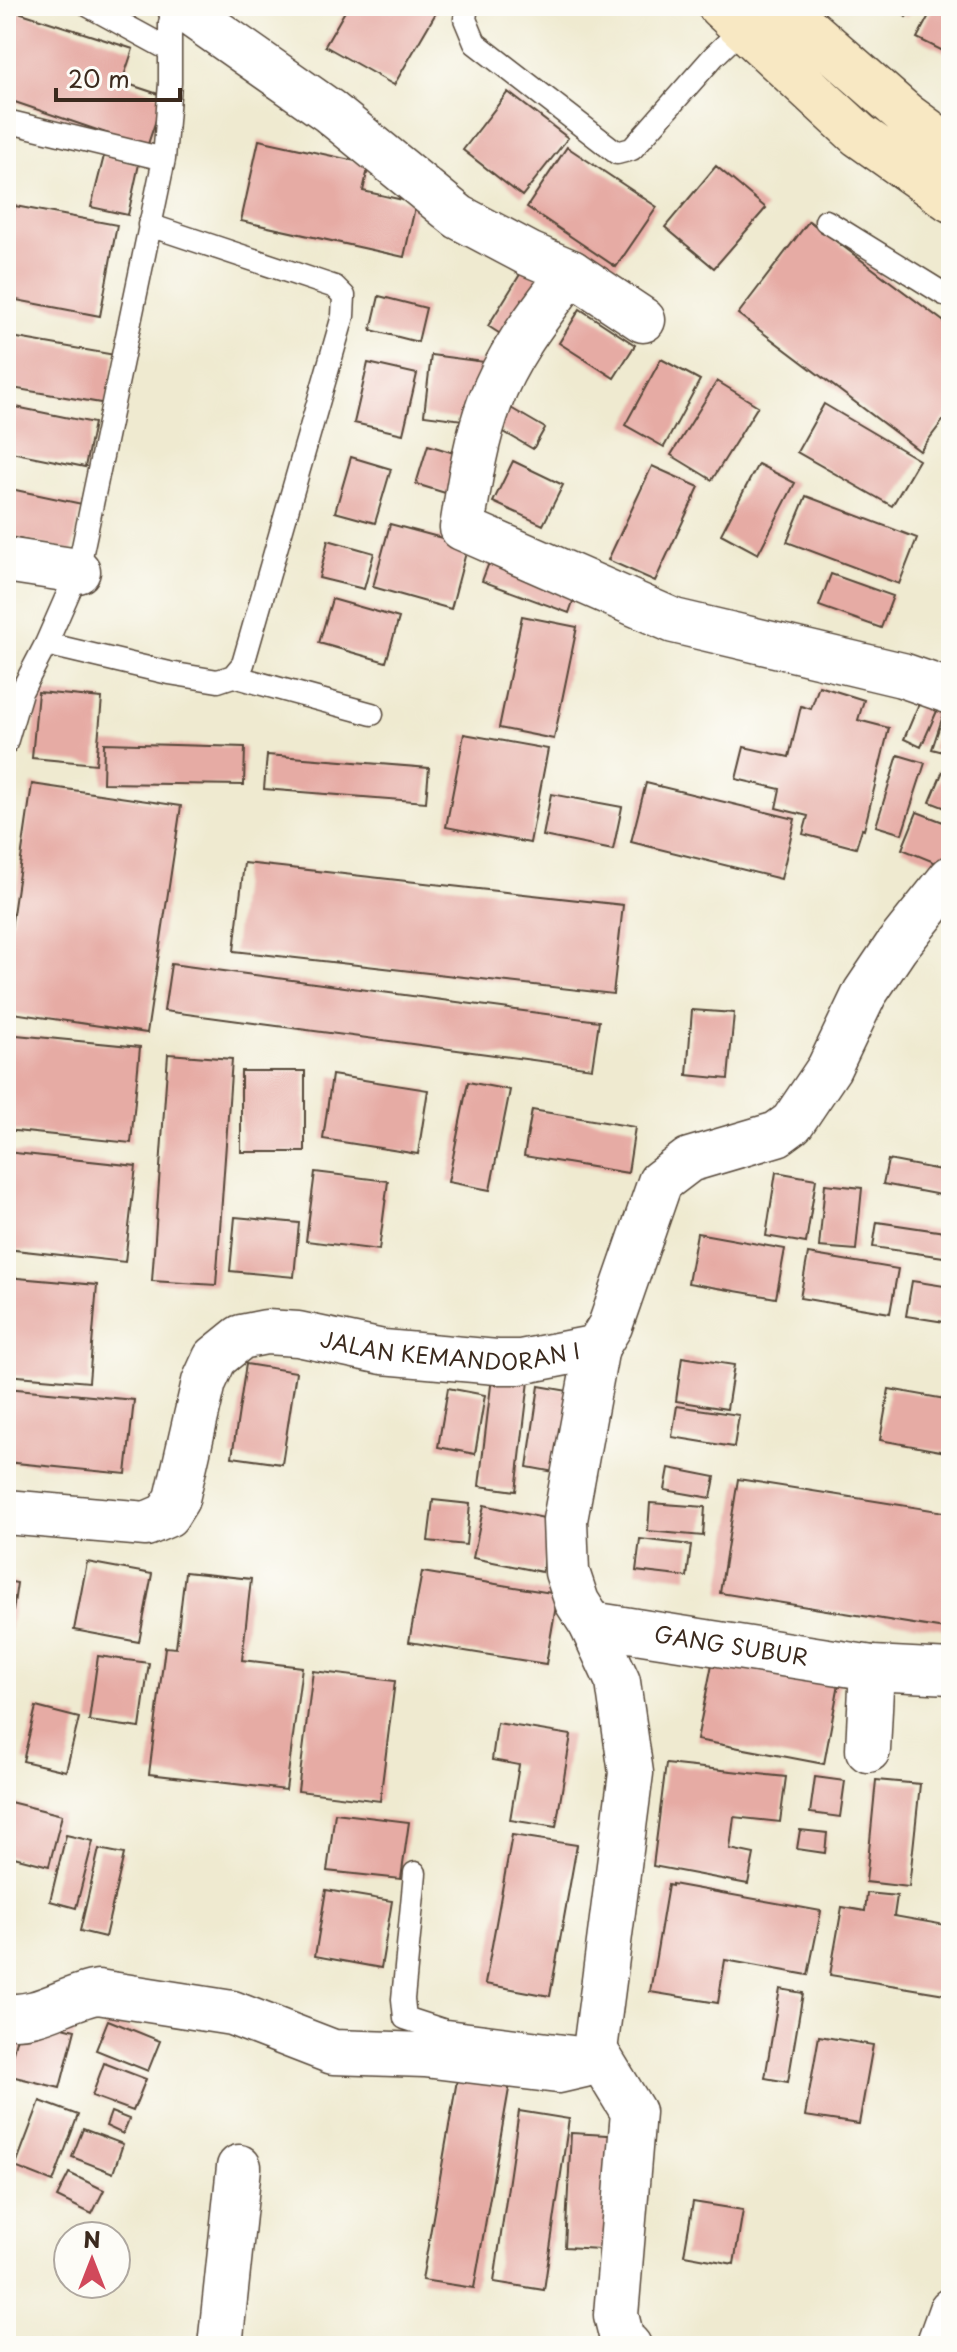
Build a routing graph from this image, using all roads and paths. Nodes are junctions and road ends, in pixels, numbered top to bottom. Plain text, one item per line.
1 (89, 6) edge
2 (176, 6) edge
3 (467, 6) edge
4 (782, 6) edge
5 (743, 13) edge
6 (168, 49) junction
7 (6, 121) edge
8 (951, 148) edge
9 (164, 159) junction
10 (951, 200) edge
11 (826, 221) dead end
12 (149, 225) junction
13 (571, 272) junction
14 (951, 295) edge
15 (643, 320) dead end
16 (6, 560) edge
17 (78, 571) junction
18 (46, 644) junction
19 (233, 676) junction
20 (951, 692) edge
21 (372, 714) dead end
22 (6, 743) edge
23 (951, 878) edge
24 (597, 1347) junction
25 (6, 1512) edge
26 (591, 1624) junction
27 (872, 1668) junction
28 (951, 1672) edge
29 (868, 1750) dead end
30 (415, 1873) dead end
31 (6, 2015) edge
32 (595, 2050) junction
33 (239, 2167) dead end
34 (951, 2310) edge
35 (220, 2346) edge
36 (629, 2346) edge
37 (938, 2346) edge

1 - 6 lane
2 - 6 lane
2 - 13 street
3 - 5 lane
4 - 8 main road
5 - 10 main road
6 - 9 lane
7 - 9 lane
9 - 12 lane
11 - 14 lane
12 - 17 lane
12 - 19 lane
13 - 15 street
13 - 20 street
16 - 17 street
17 - 18 lane
18 - 19 lane
18 - 22 lane
19 - 21 lane
23 - 24 street, JALAN KEMANDORAN I
24 - 25 street, JALAN KEMANDORAN I
24 - 26 street
26 - 27 street, GANG SUBUR
26 - 32 street
27 - 28 street, GANG SUBUR
27 - 29 street
30 - 32 lane
31 - 32 street
32 - 36 street
33 - 35 street
34 - 37 street

